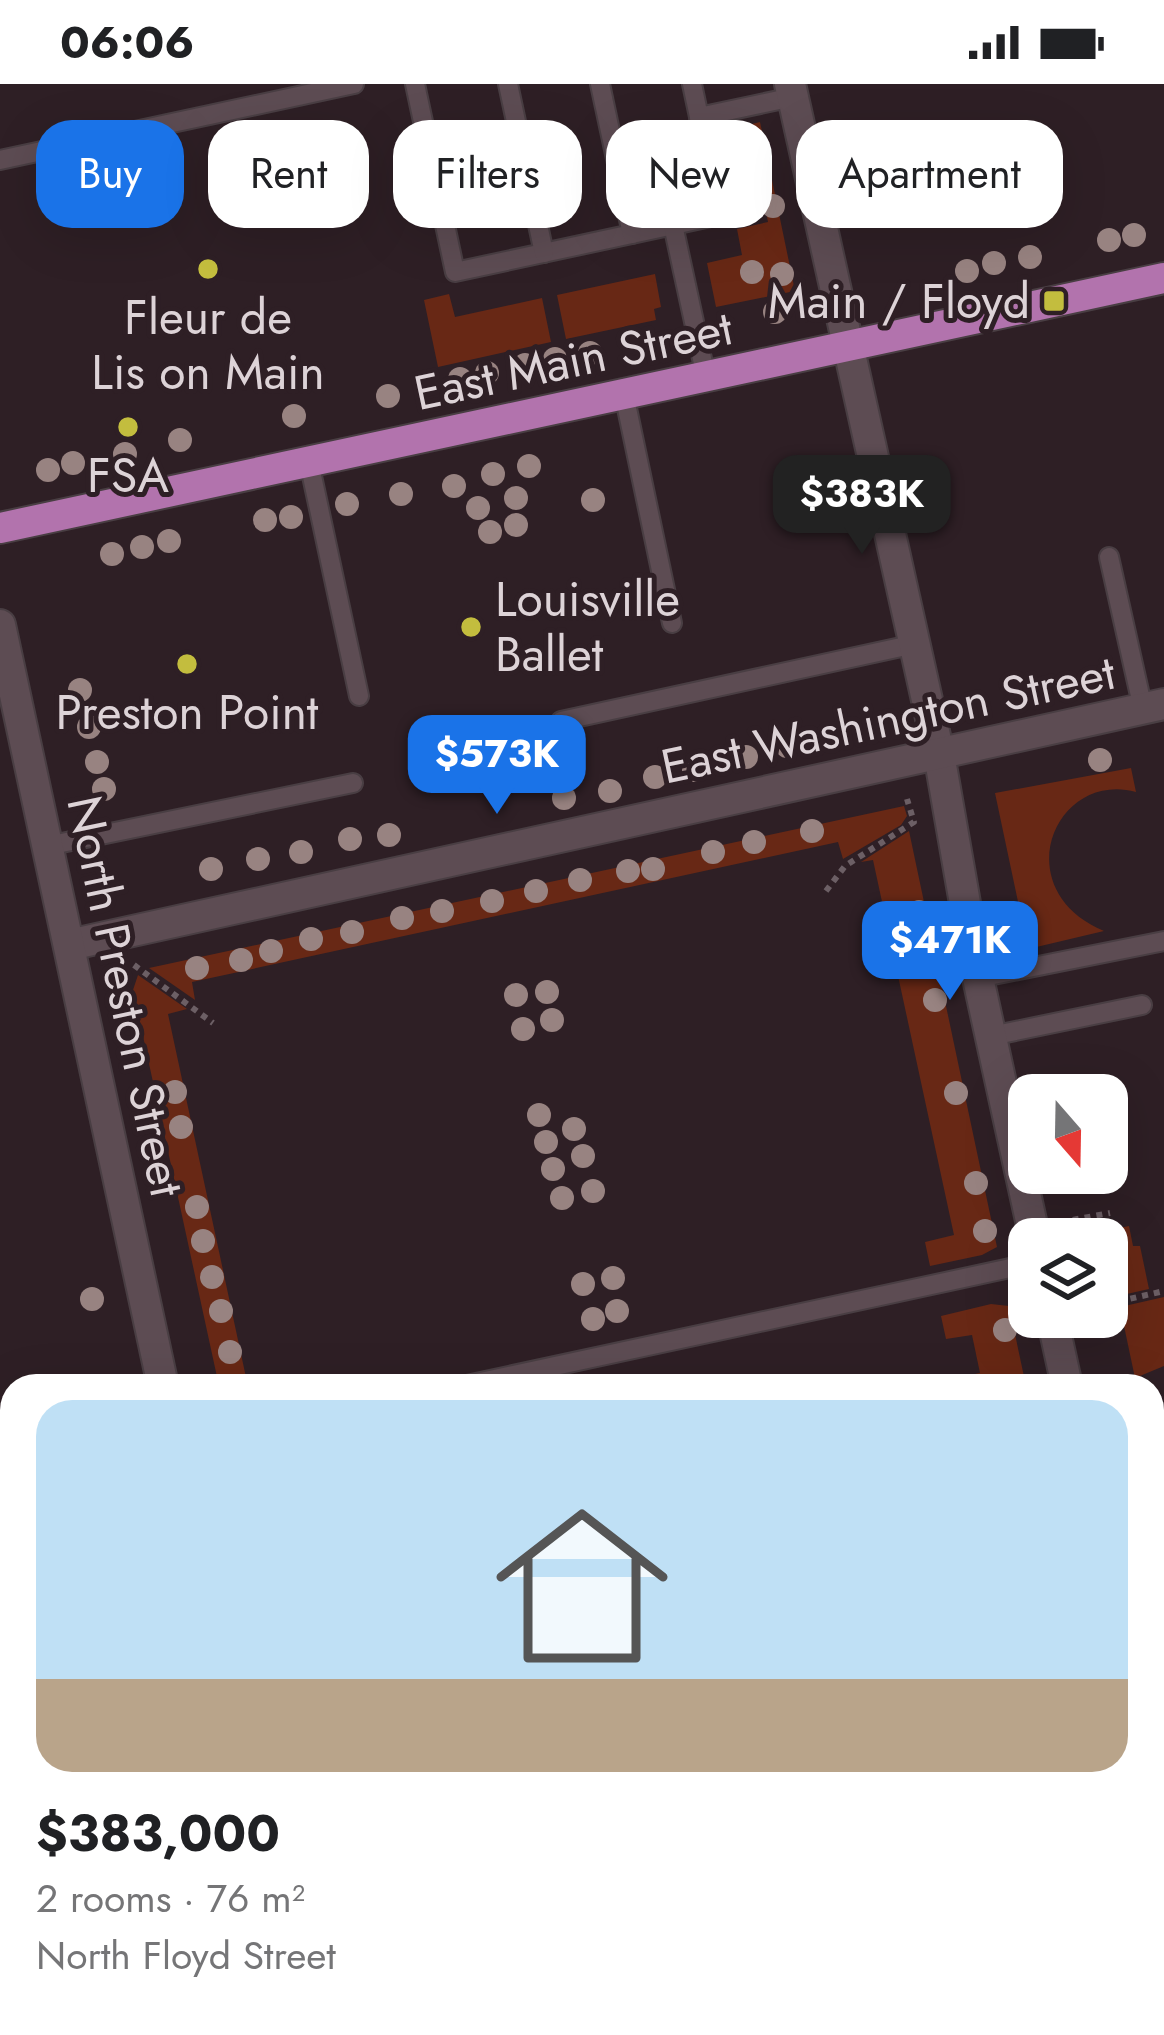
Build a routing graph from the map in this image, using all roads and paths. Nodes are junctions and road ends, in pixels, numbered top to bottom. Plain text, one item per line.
1 (354, 84) edge
2 (415, 84) edge
3 (508, 84) edge
4 (600, 84) edge
5 (692, 84) edge
6 (791, 90) edge
7 (199, 93) dead end
8 (204, 116) junction
9 (699, 117) junction
10 (184, 120) edge
11 (700, 120) edge
12 (36, 152) edge
13 (0, 160) edge
14 (660, 228) edge
15 (675, 228) edge
16 (632, 234) junction
17 (544, 253) junction
18 (1164, 278) edge
19 (849, 346) junction
20 (706, 377) junction
21 (624, 394) junction
22 (309, 462) junction
23 (0, 528) edge
24 (1109, 557) dead end
25 (672, 623) dead end
26 (0, 625) edge
27 (915, 644) junction
28 (359, 696) dead end
29 (1154, 706) edge
30 (561, 721) dead end
31 (939, 754) junction
32 (353, 783) dead end
33 (907, 799) dead end
34 (47, 846) junction
35 (826, 891) dead end
36 (1164, 941) edge
37 (69, 945) junction
38 (978, 978) junction
39 (1142, 1005) dead end
40 (214, 1022) dead end
41 (991, 1036) junction
42 (1110, 1213) dead end
43 (1031, 1218) edge
44 (1091, 1218) edge
45 (1008, 1269) edge
46 (1164, 1292) edge
47 (1128, 1300) edge
48 (1057, 1338) edge
49 (160, 1374) edge
50 (517, 1374) edge
51 (1064, 1374) edge

1 - 8 lane
2 - 17 lane
3 - 17 lane
4 - 16 lane
5 - 9 lane
6 - 9 lane
6 - 19 street
7 - 8 lane
8 - 10 lane
9 - 11 lane
12 - 13 lane
14 - 16 lane
15 - 20 lane
16 - 17 lane
18 - 19 main road, East Main Street
19 - 20 main road, East Main Street
19 - 27 street
20 - 21 main road, East Main Street
21 - 22 main road, East Main Street
21 - 25 lane
22 - 23 main road, East Main Street
22 - 28 lane
24 - 29 lane
26 - 34 street, North Preston Street
27 - 30 lane
27 - 31 street
29 - 31 street, East Washington Street
31 - 37 street, East Washington Street
31 - 38 street
32 - 34 lane
33 - 35 path
34 - 37 street, North Preston Street
36 - 38 lane
37 - 40 path
37 - 49 street, North Preston Street
38 - 41 street
39 - 41 lane
41 - 43 street
42 - 44 path
45 - 50 lane
46 - 47 path
48 - 51 street

